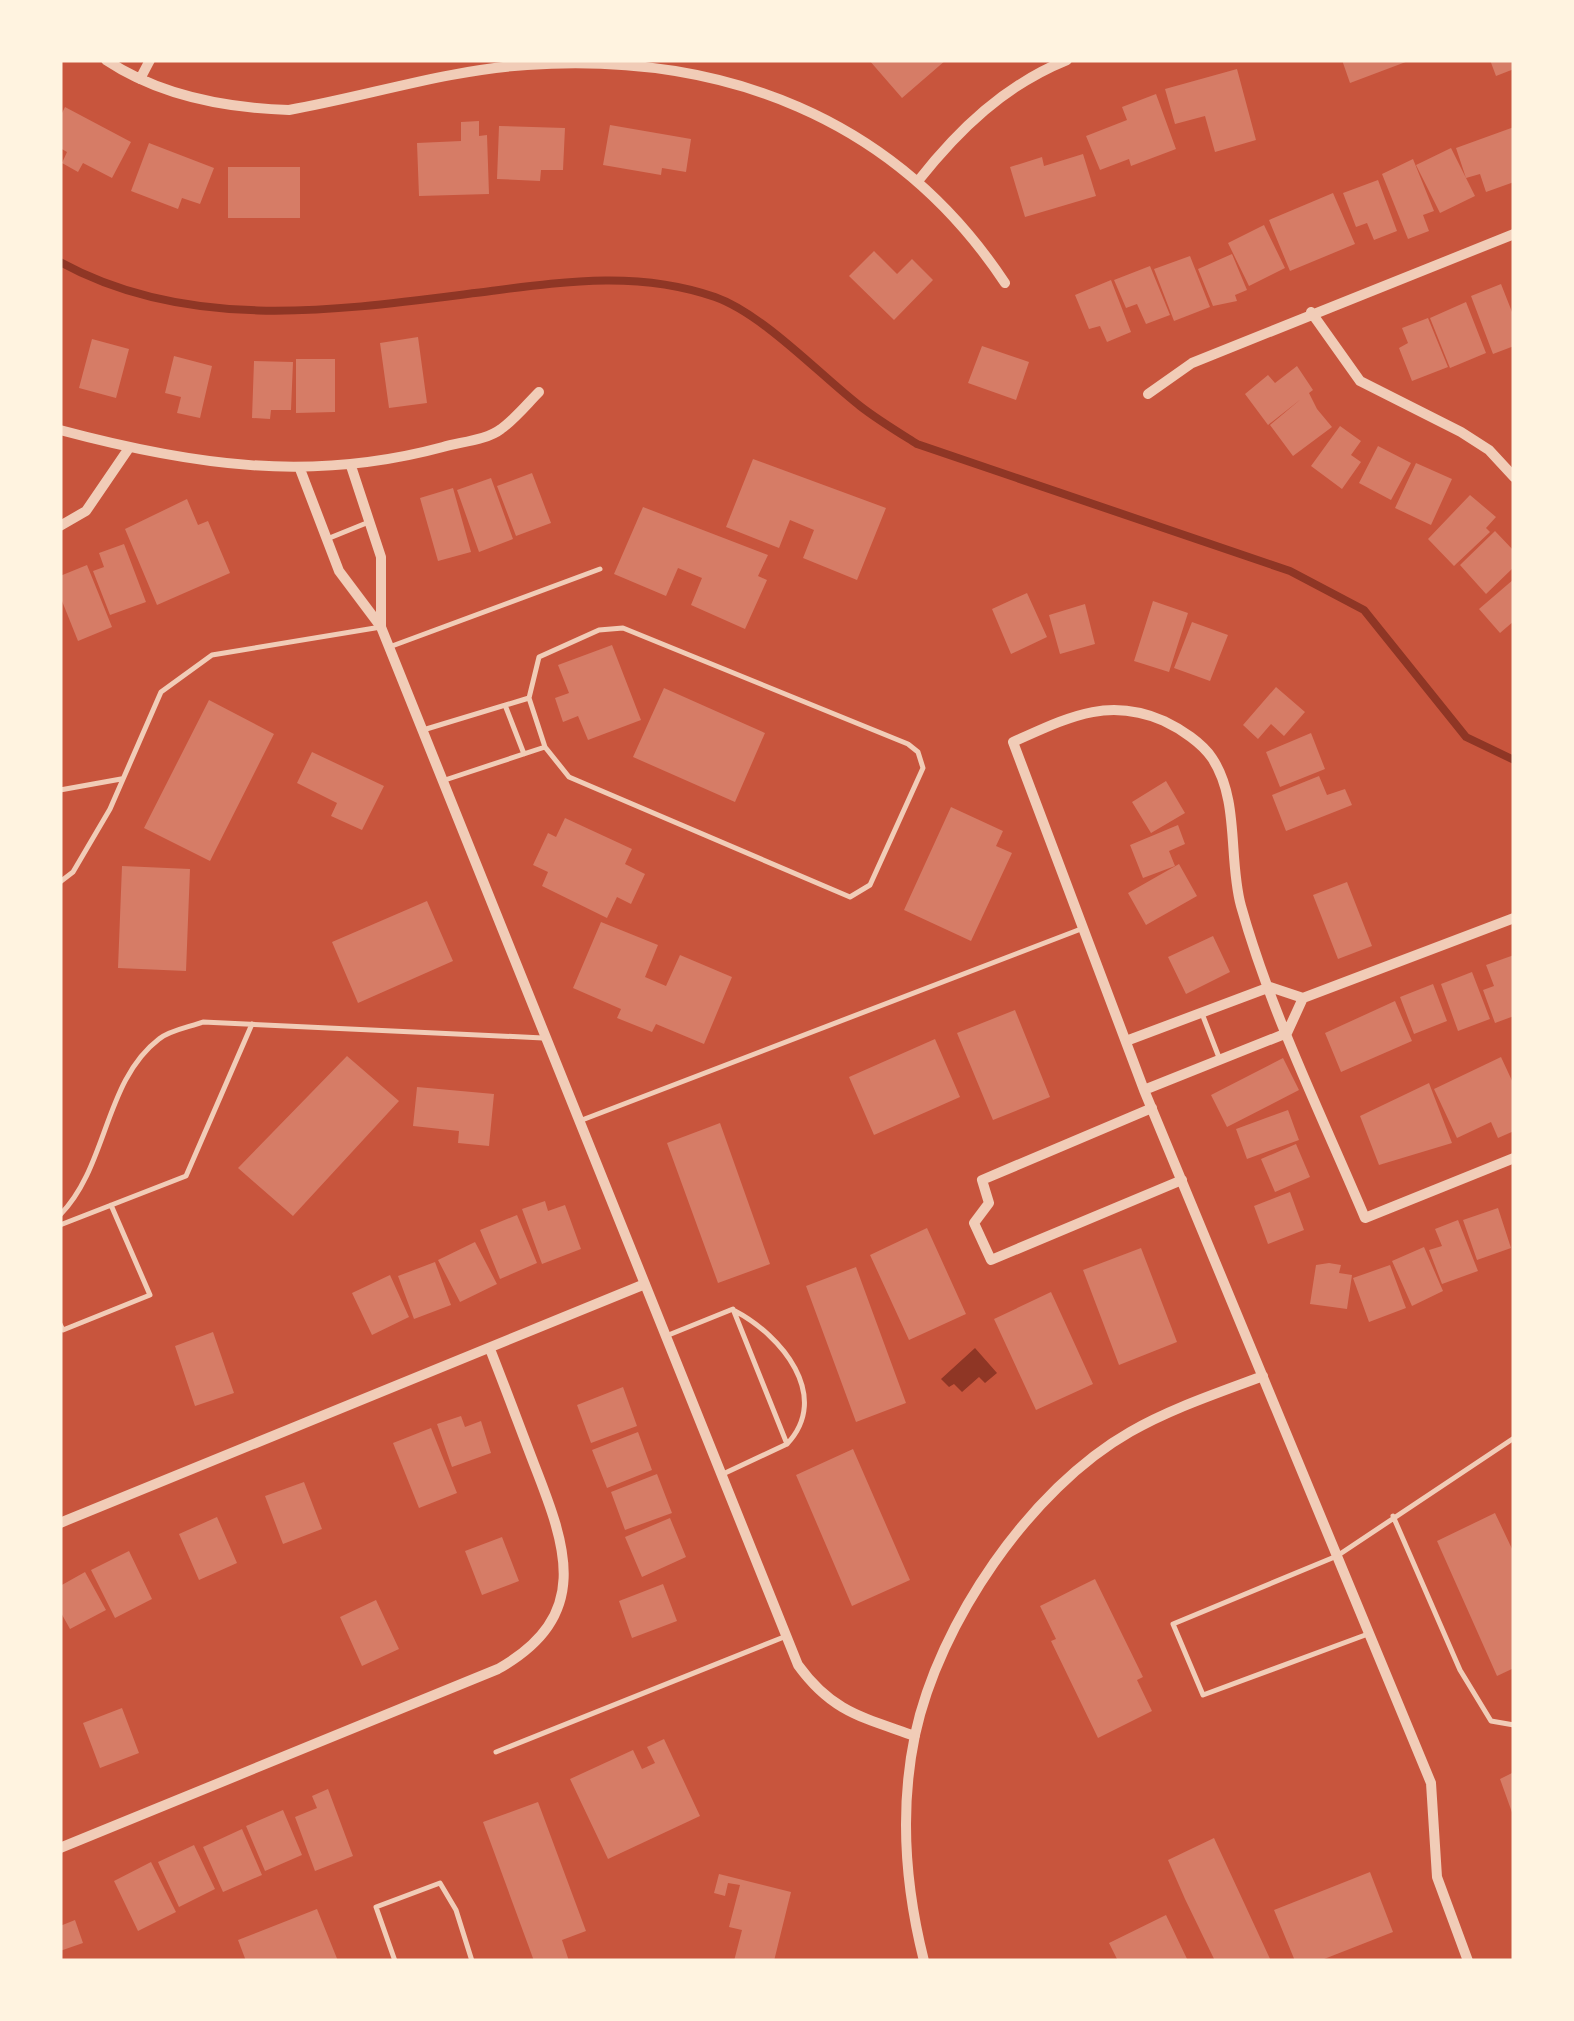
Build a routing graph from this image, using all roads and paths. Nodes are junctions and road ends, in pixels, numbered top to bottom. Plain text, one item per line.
1 (106, 60) edge
2 (150, 60) edge
3 (1068, 60) edge
4 (614, 62) edge
5 (140, 79) junction
6 (918, 182) junction
7 (1514, 234) edge
8 (1005, 284) dead end
9 (1311, 312) junction
10 (540, 392) dead end
11 (1148, 394) dead end
12 (60, 430) edge
13 (129, 448) junction
14 (351, 466) junction
15 (300, 469) junction
16 (1514, 477) edge
17 (369, 522) junction
18 (60, 526) edge
19 (327, 539) junction
20 (600, 569) dead end
21 (381, 627) junction
22 (389, 648) junction
23 (529, 698) junction
24 (505, 706) junction
25 (422, 730) junction
26 (545, 747) junction
27 (524, 754) junction
28 (121, 778) junction
29 (443, 781) junction
30 (60, 790) edge
31 (60, 882) edge
32 (1514, 918) edge
33 (1083, 928) junction
34 (1270, 988) junction
35 (1303, 998) junction
36 (1201, 1012) junction
37 (252, 1024) junction
38 (1287, 1033) junction
39 (546, 1038) junction
40 (1126, 1041) junction
41 (1220, 1060) junction
42 (1144, 1090) junction
43 (1152, 1108) junction
44 (580, 1121) junction
45 (1514, 1158) edge
46 (1182, 1180) junction
47 (112, 1205) junction
48 (60, 1215) edge
49 (60, 1225) edge
50 (645, 1284) junction
51 (733, 1309) junction
52 (60, 1324) edge
53 (666, 1336) junction
54 (490, 1348) junction
55 (1264, 1376) junction
56 (1514, 1438) edge
57 (787, 1444) junction
58 (721, 1475) junction
59 (1392, 1515) junction
60 (60, 1523) edge
61 (1338, 1556) junction
62 (1368, 1634) junction
63 (784, 1637) junction
64 (1514, 1725) edge
65 (915, 1736) junction
66 (496, 1752) dead end
67 (60, 1848) edge
68 (395, 1961) edge
69 (472, 1961) edge
70 (924, 1961) edge
71 (1468, 1961) edge

1 - 5 street
2 - 5 street
3 - 6 street
4 - 5 street
4 - 6 street
6 - 8 street
7 - 9 street
9 - 11 street
9 - 16 street
10 - 14 street
12 - 13 street
13 - 15 street
13 - 18 street
14 - 15 street
14 - 17 street
15 - 19 street
17 - 19 lane
17 - 21 street
19 - 21 street
20 - 22 lane
21 - 22 street
21 - 28 lane
22 - 25 street
23 - 24 lane
23 - 26 lane
23 - 26 lane
24 - 25 lane
24 - 27 lane
25 - 29 street
26 - 27 lane
27 - 29 lane
28 - 30 lane
28 - 31 lane
29 - 39 street
32 - 35 street
33 - 34 street
33 - 40 street
33 - 44 lane
34 - 35 street
34 - 36 street
34 - 38 street
35 - 38 street
36 - 40 street
36 - 41 lane
37 - 39 lane
37 - 47 lane
37 - 48 lane
38 - 41 street
38 - 45 street
39 - 44 street
40 - 42 street
41 - 42 street
42 - 43 street
43 - 46 street
43 - 46 street
44 - 50 street
46 - 55 street
47 - 49 lane
47 - 52 lane
50 - 53 street
50 - 54 street
51 - 53 lane
51 - 57 lane
51 - 57 lane
53 - 58 street
54 - 60 street
54 - 67 street
55 - 61 street
55 - 65 street
56 - 59 lane
57 - 58 lane
58 - 63 street
59 - 61 lane
59 - 64 lane
61 - 62 street
61 - 62 lane
62 - 71 street
63 - 65 street
63 - 66 lane
65 - 70 street
68 - 69 lane

